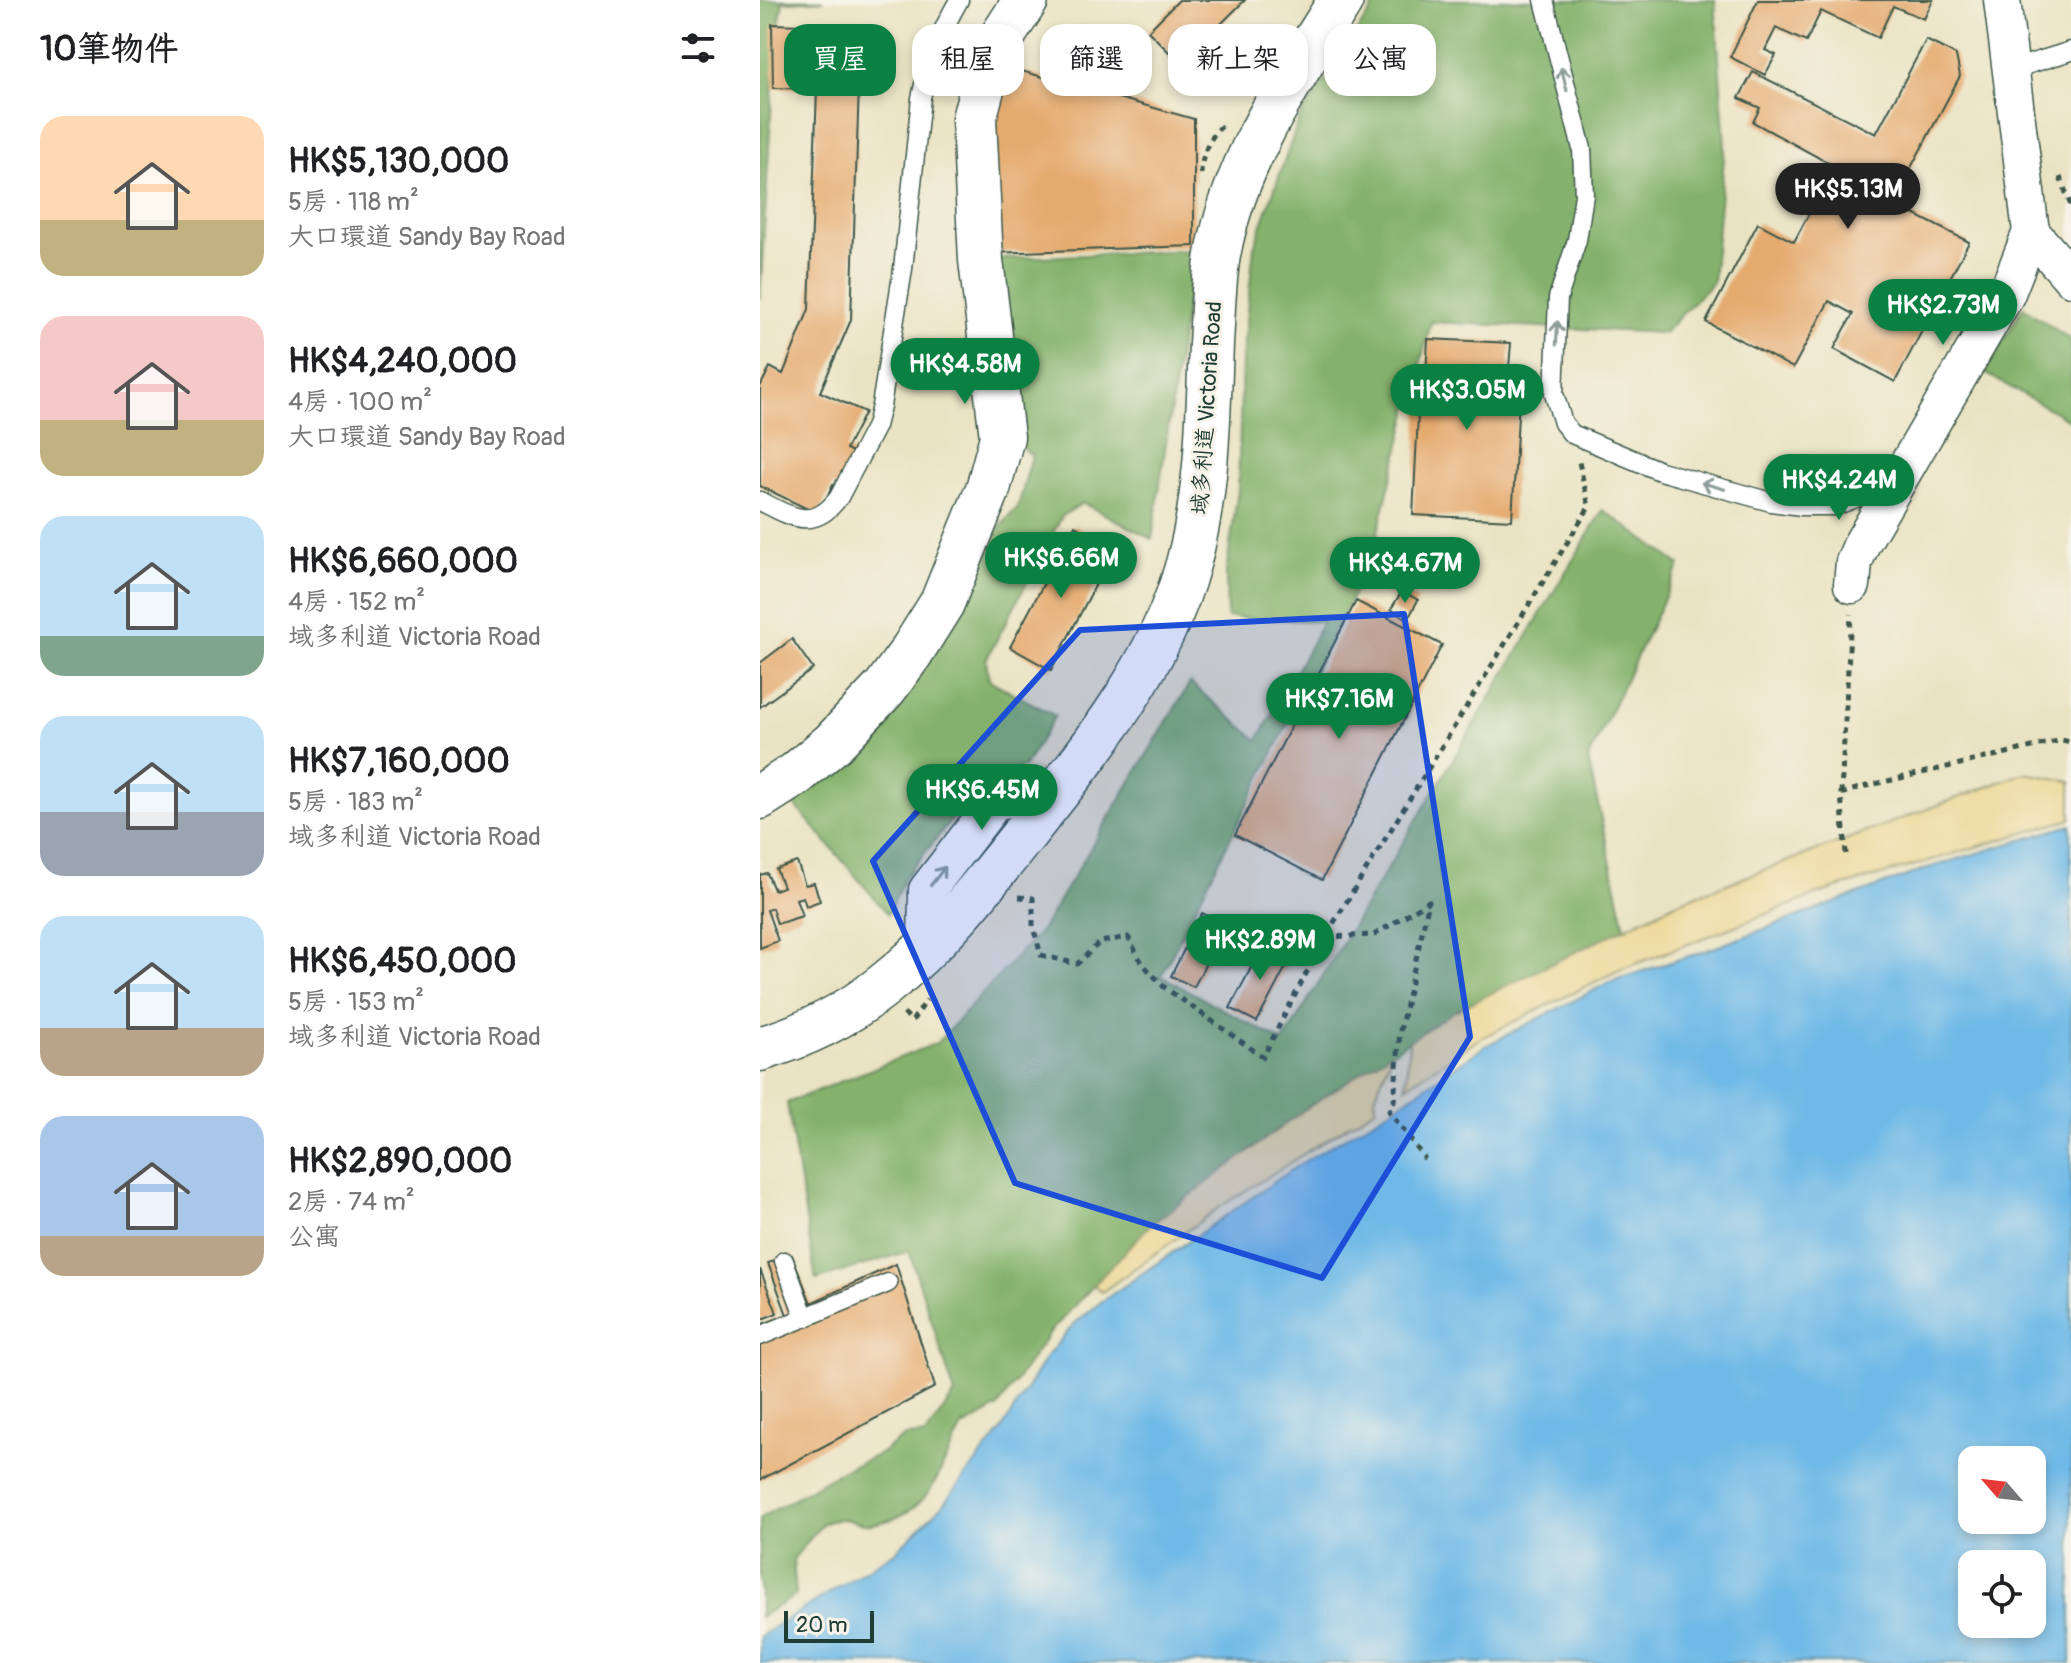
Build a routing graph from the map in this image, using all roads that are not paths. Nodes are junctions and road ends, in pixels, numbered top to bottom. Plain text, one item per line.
1 (959, 0) edge
2 (1026, 0) edge
3 (1341, 0) edge
4 (1544, 0) edge
5 (2002, 0) edge
6 (2071, 51) edge
7 (2010, 70) junction
8 (2031, 232) junction
9 (2071, 278) edge
10 (1897, 482) junction
11 (760, 501) edge
12 (1852, 585) road end
13 (1060, 788) junction
14 (760, 797) edge
15 (930, 971) junction
16 (760, 1049) edge
17 (784, 1261) dead end
18 (888, 1283) dead end
19 (805, 1318) junction
20 (760, 1336) edge

1 - 11 lane
2 - 14 main road
3 - 13 main road, 域多利道 Victoria Road
10 -> 4 lane
5 - 7 street
6 - 7 lane
7 - 8 street
8 - 9 street
8 - 10 street
10 - 12 street
13 - 15 main road, 域多利道 Victoria Road
15 -> 13 street
15 - 16 main road, 域多利道 Victoria Road
17 - 19 lane
18 - 19 lane
19 - 20 lane

